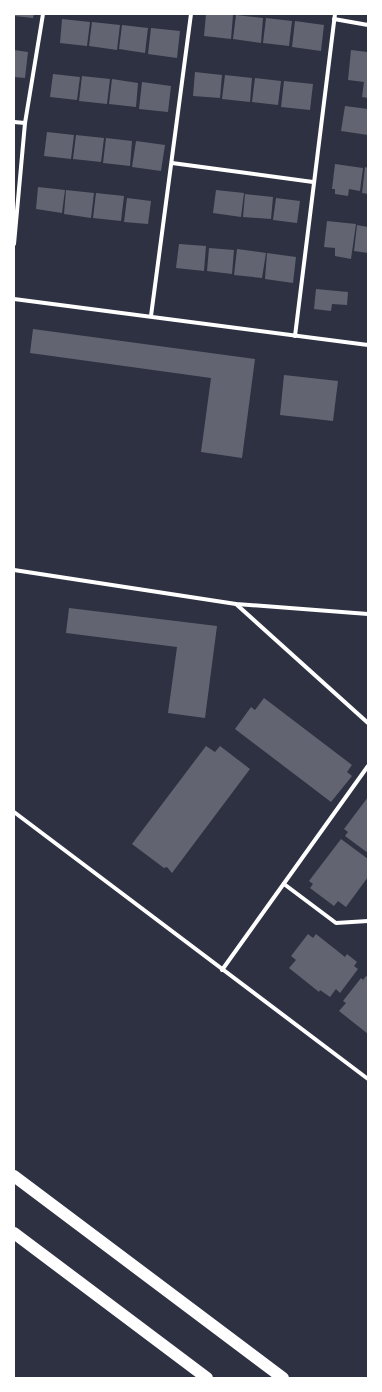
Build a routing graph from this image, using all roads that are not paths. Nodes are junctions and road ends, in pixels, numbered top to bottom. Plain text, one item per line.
1 (43, 14) edge
2 (191, 14) edge
3 (335, 14) edge
4 (334, 19) junction
5 (368, 25) edge
6 (14, 122) edge
7 (25, 123) junction
8 (172, 163) junction
9 (313, 182) junction
10 (14, 244) edge
11 (14, 299) edge
12 (151, 316) junction
13 (295, 336) junction
14 (368, 345) edge
15 (14, 570) edge
16 (236, 604) junction
17 (368, 614) edge
18 (368, 724) edge
19 (368, 766) edge
20 (14, 812) edge
21 (284, 884) junction
22 (368, 921) edge
23 (222, 970) junction
24 (368, 1079) edge
25 (14, 1176) edge
26 (14, 1233) edge
27 (207, 1378) edge
28 (283, 1378) edge

1 - 7 street
2 - 8 street
3 - 4 street
4 - 5 street
4 - 9 street
6 - 7 street
7 - 10 street
8 - 9 street
8 - 12 street
9 - 13 street
11 - 12 street
12 - 13 street
13 - 14 street
15 - 16 street
16 - 17 street
16 - 18 street
19 - 21 street
20 - 23 street
21 - 22 street
21 - 23 street
23 - 24 street
25 - 28 highway
26 - 27 highway

